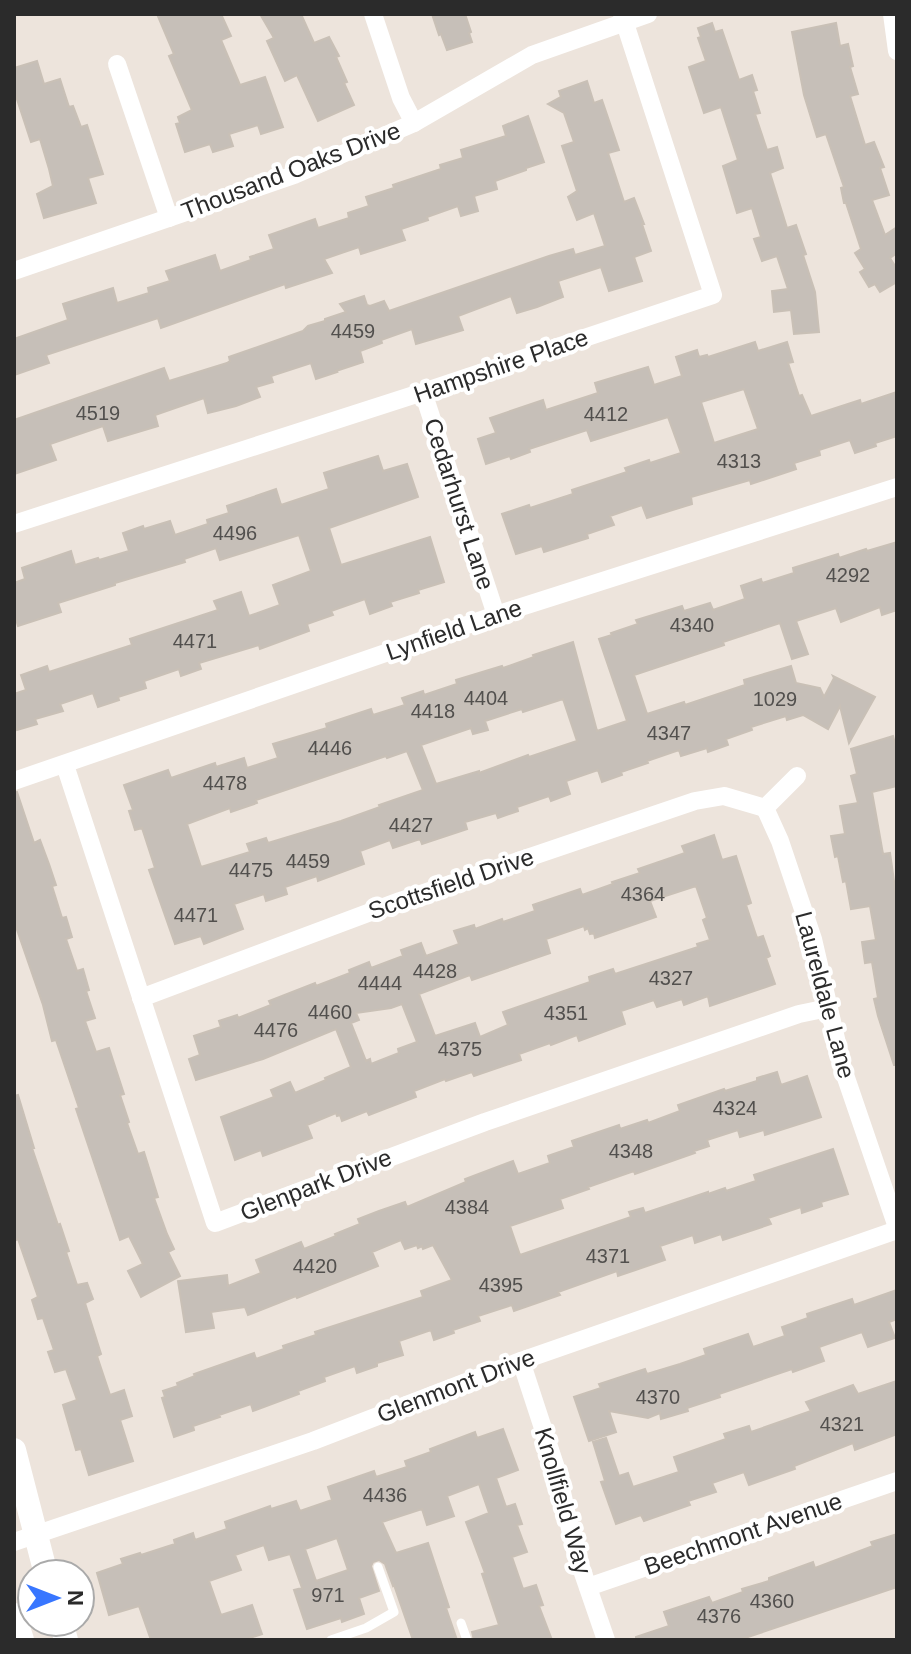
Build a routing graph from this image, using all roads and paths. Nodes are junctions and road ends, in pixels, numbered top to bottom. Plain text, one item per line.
1 (373, 14) edge
2 (648, 14) edge
3 (892, 14) edge
4 (624, 18) edge
5 (897, 51) edge
6 (117, 64) dead end
7 (414, 123) junction
8 (169, 218) junction
9 (14, 271) edge
10 (423, 392) junction
11 (897, 487) edge
12 (14, 524) edge
13 (496, 615) junction
14 (65, 765) junction
15 (797, 776) dead end
16 (14, 781) edge
17 (765, 808) junction
18 (141, 998) junction
19 (828, 1008) junction
20 (897, 1229) edge
21 (521, 1361) junction
22 (14, 1450) edge
23 (897, 1481) edge
24 (25, 1538) edge
25 (37, 1558) edge
26 (378, 1567) dead end
27 (588, 1587) junction
28 (14, 1615) edge
29 (461, 1623) dead end
30 (22, 1640) edge
31 (331, 1640) edge
32 (467, 1640) edge
33 (606, 1640) edge

1 - 7 street
2 - 4 street, Thousand Oaks Drive
3 - 5 street
4 - 7 street, Thousand Oaks Drive
4 - 10 street, Hampshire Place
6 - 8 street
7 - 8 street, Thousand Oaks Drive
8 - 9 street, Thousand Oaks Drive
10 - 12 street, Hampshire Place
10 - 13 street, Cedarhurst Lane
11 - 13 street, Lynfield Lane
13 - 14 street, Lynfield Lane
14 - 16 street, Lynfield Lane
14 - 18 street, Glenpark Drive
15 - 17 street
17 - 18 street, Scottsfield Drive
17 - 19 street, Laureldale Lane
18 - 19 street, Glenpark Drive
19 - 20 street, Laureldale Lane
20 - 21 street, Glenmont Drive
21 - 24 street, Glenmont Drive
21 - 27 street, Knollfield Way
22 - 24 main road
23 - 27 street, Beechmont Avenue
24 - 25 main road
26 - 31 lane
27 - 33 street, Knollfield Way
28 - 30 main road
29 - 32 lane

